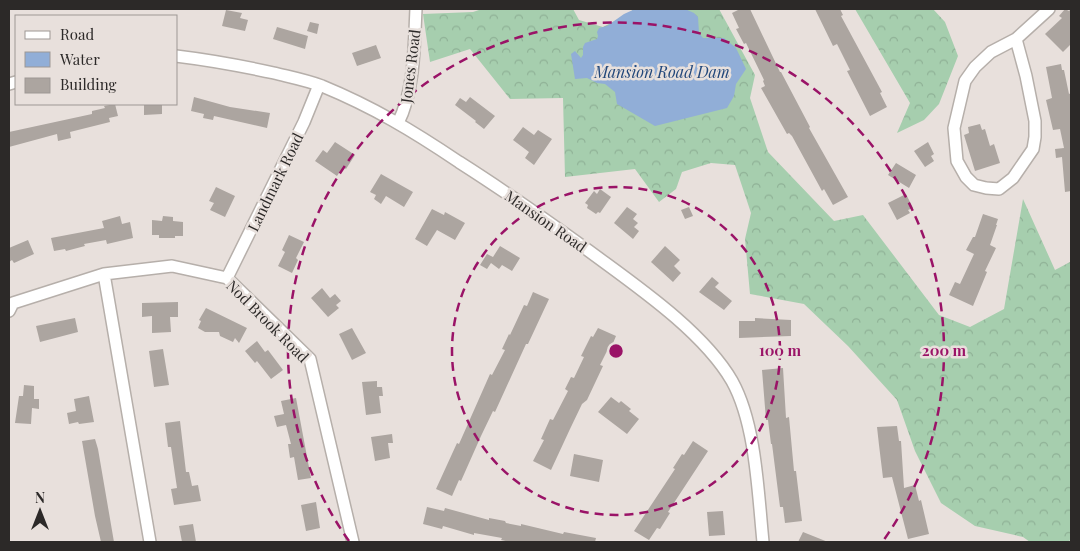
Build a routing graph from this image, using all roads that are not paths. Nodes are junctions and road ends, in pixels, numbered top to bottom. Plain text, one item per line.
1 (416, 9) edge
2 (1049, 9) edge
3 (1016, 39) junction
4 (178, 56) edge
5 (319, 85) junction
6 (398, 123) junction
7 (104, 274) junction
8 (227, 278) junction
9 (9, 311) edge
10 (150, 542) edge
11 (353, 542) edge
12 (763, 542) edge

1 - 6 street, Jones Road
2 - 3 street
3 - 3 street
4 - 5 street, Mansion Road
5 - 6 street, Mansion Road
5 - 8 street, Landmark Road
6 - 12 street, Mansion Road
7 - 8 street, Nod Brook Road
7 - 9 street, Nod Brook Road
7 - 10 street
8 - 11 street, Nod Brook Road

